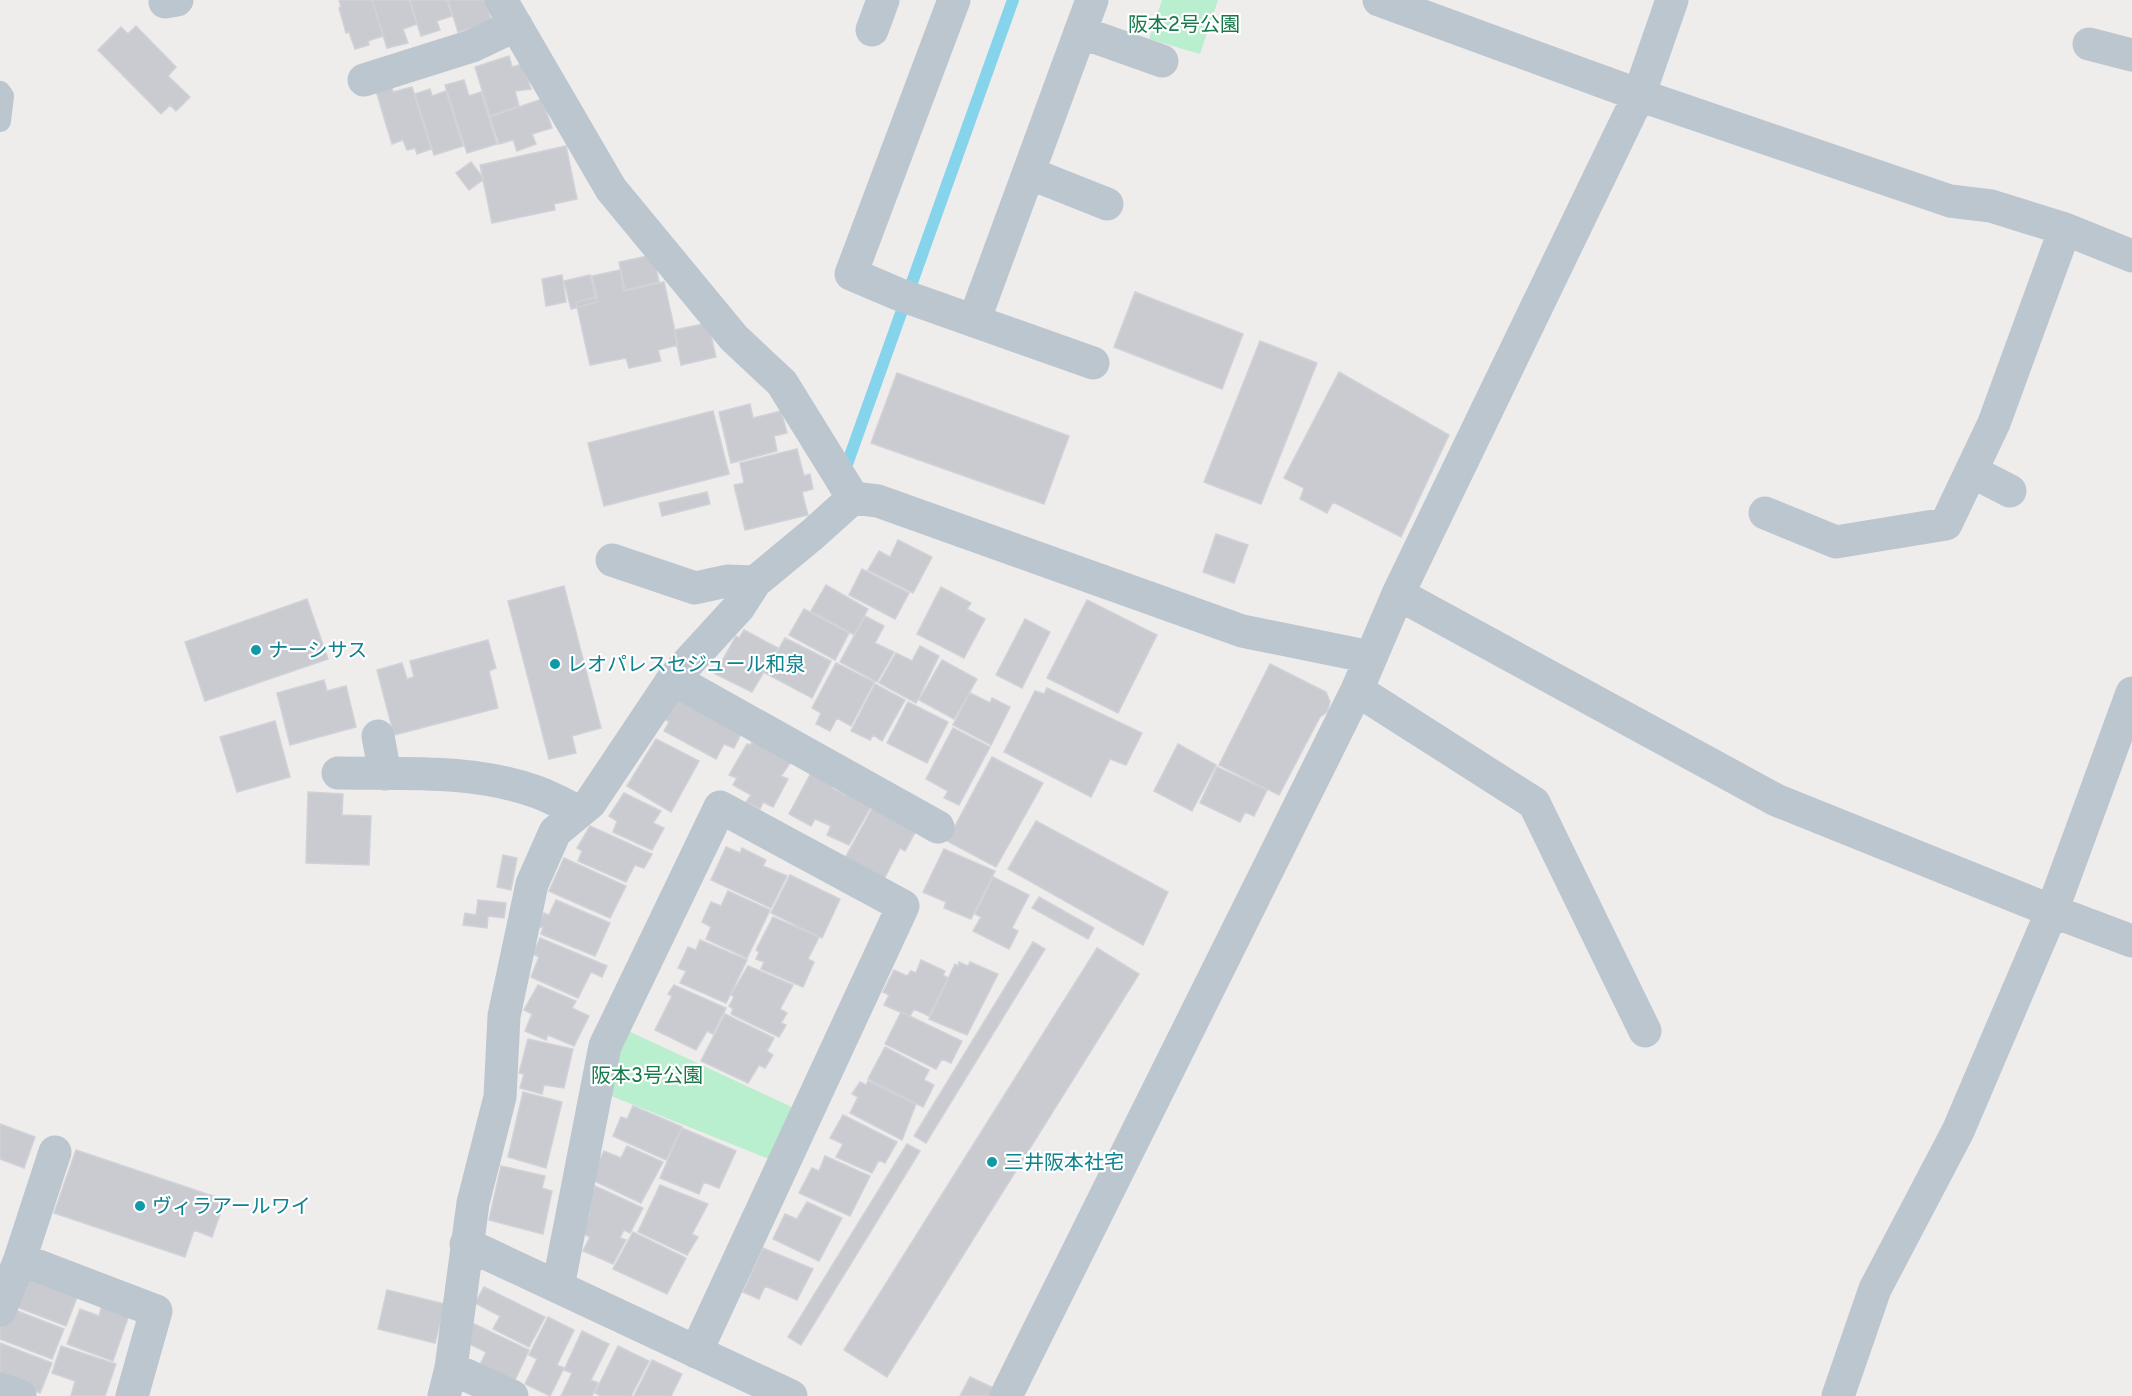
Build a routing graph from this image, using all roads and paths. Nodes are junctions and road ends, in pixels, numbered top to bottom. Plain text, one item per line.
1 (884, 0) edge
2 (954, 0) edge
3 (1092, 0) edge
4 (1379, 0) edge
5 (1672, 0) edge
6 (508, 13) edge
7 (872, 30) dead end
8 (1080, 32) junction
9 (2089, 44) dead end
10 (2132, 54) edge
11 (1162, 61) dead end
12 (364, 80) dead end
13 (0, 92) edge
14 (1639, 95) junction
15 (0, 121) edge
16 (1029, 173) junction
17 (1107, 204) dead end
18 (2065, 229) junction
19 (2132, 256) edge
20 (974, 321) junction
21 (1093, 363) dead end
22 (1971, 471) junction
23 (2010, 491) dead end
24 (853, 498) junction
25 (1765, 513) dead end
26 (612, 560) dead end
27 (755, 582) junction
28 (1398, 594) junction
29 (1370, 657) junction
30 (673, 679) junction
31 (1357, 690) junction
32 (2132, 693) edge
33 (378, 736) dead end
34 (338, 773) dead end
35 (385, 774) junction
36 (579, 812) junction
37 (938, 827) dead end
38 (2052, 911) junction
39 (2132, 940) edge
40 (1645, 1031) dead end
41 (55, 1152) dead end
42 (466, 1244) junction
43 (20, 1259) junction
44 (558, 1287) junction
45 (0, 1310) edge
46 (696, 1352) junction
47 (448, 1382) edge
48 (0, 1389) edge
49 (20, 1396) edge
50 (132, 1396) edge
51 (512, 1396) edge
52 (791, 1396) edge
53 (1005, 1396) edge
54 (1838, 1396) edge

1 - 7 street
2 - 20 street
3 - 8 street
4 - 14 street
5 - 14 street
6 - 12 street
6 - 24 street
8 - 11 street
8 - 16 street
9 - 10 street
13 - 15 lane
14 - 18 street
14 - 28 street
16 - 17 street
16 - 20 street
18 - 19 street
18 - 22 street
20 - 21 street
22 - 23 street
22 - 25 street
24 - 27 street
24 - 29 street
26 - 27 street
27 - 30 street
28 - 29 street
28 - 38 street
29 - 31 street
30 - 36 street
30 - 37 street
31 - 40 street
31 - 53 street
32 - 38 street
33 - 35 street
34 - 35 street
35 - 36 street
36 - 42 street
38 - 39 street
38 - 54 street
41 - 43 street
42 - 44 street
42 - 47 street
43 - 45 street
43 - 50 street
44 - 46 street
44 - 46 street
46 - 52 street
47 - 51 street
48 - 49 street

